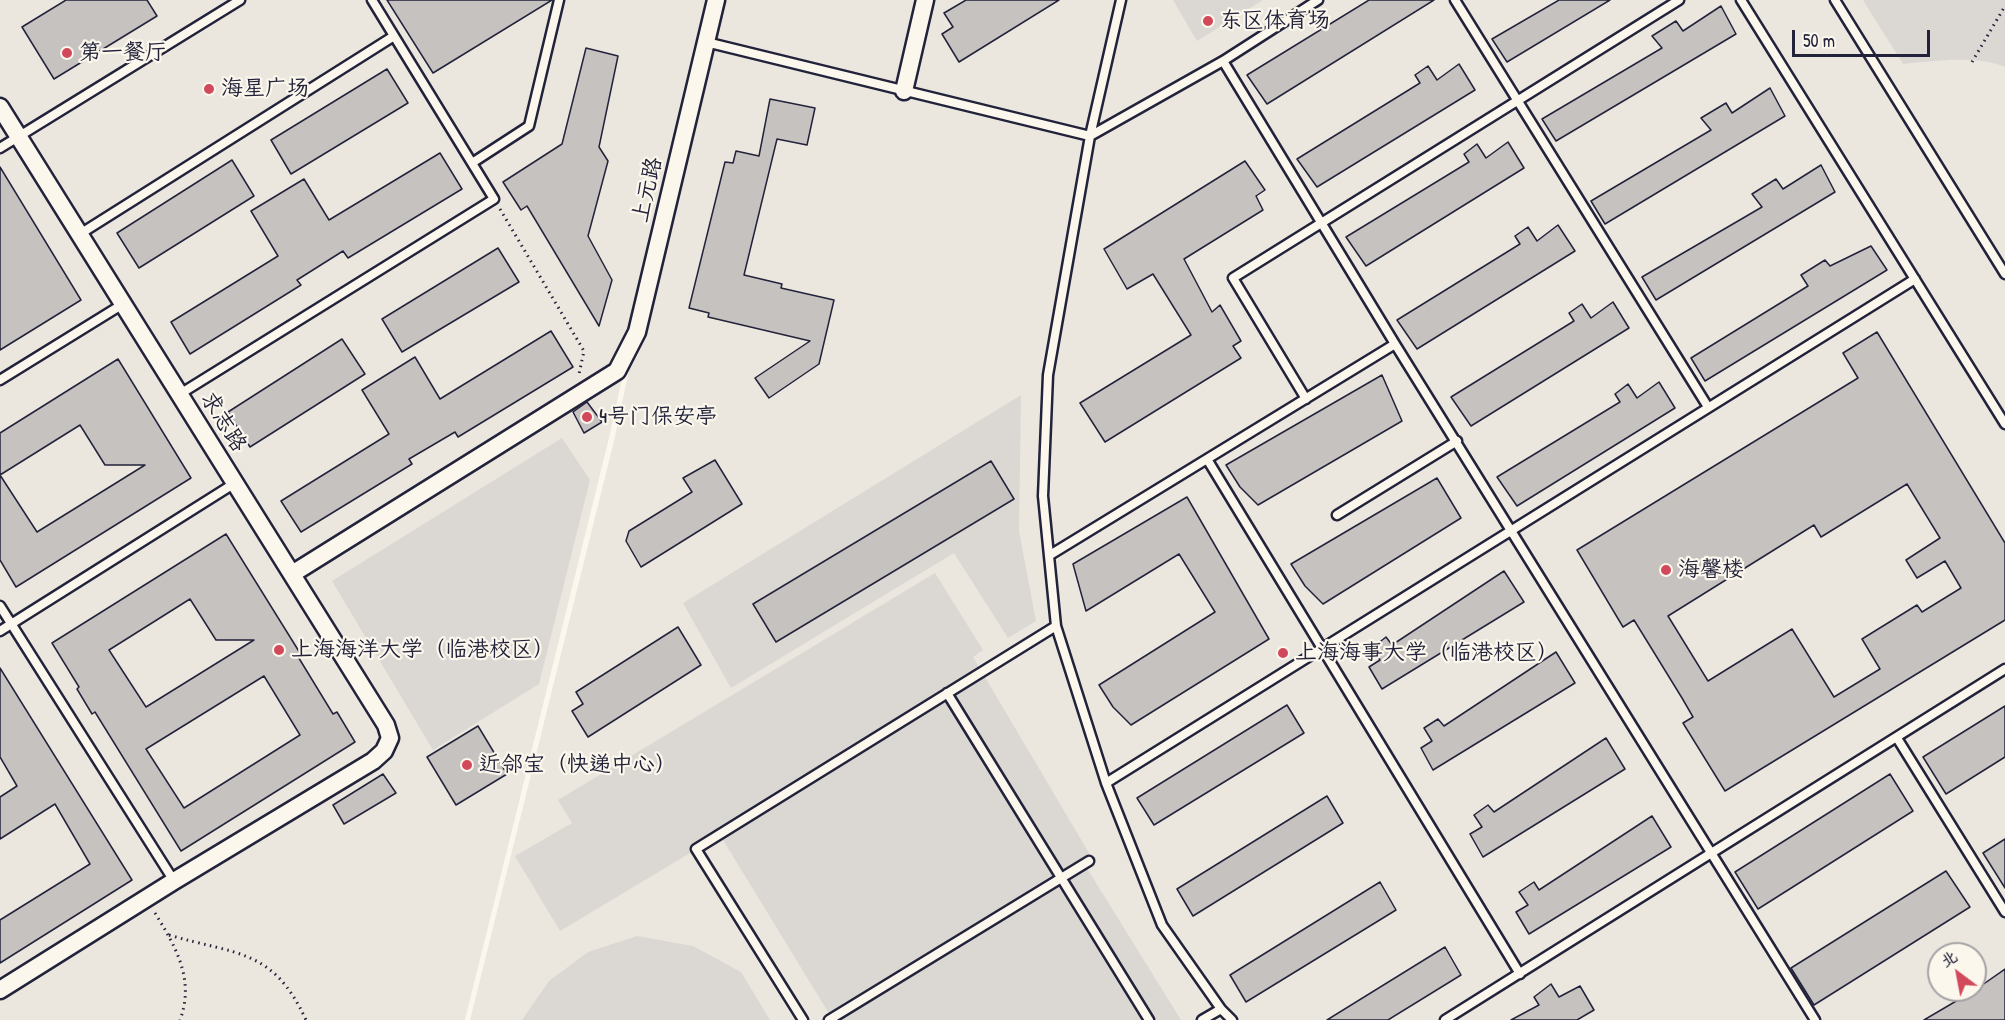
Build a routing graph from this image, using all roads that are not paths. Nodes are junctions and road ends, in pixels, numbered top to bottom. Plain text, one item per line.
1 (240, 0) edge
2 (372, 0) edge
3 (559, 0) edge
4 (716, 0) edge
5 (925, 0) edge
6 (1121, 0) edge
7 (1318, 0) edge
8 (1455, 0) edge
9 (1679, 0) edge
10 (1742, 0) edge
11 (1835, 0) edge
12 (394, 36) junction
13 (706, 42) junction
14 (1223, 61) junction
15 (904, 91) junction
16 (1517, 100) junction
17 (0, 106) edge
18 (1090, 136) junction
19 (18, 137) junction
20 (0, 148) edge
21 (472, 163) junction
22 (1321, 222) junction
23 (80, 234) junction
24 (2005, 274) edge
25 (1915, 279) junction
26 (123, 304) junction
27 (1395, 344) junction
28 (0, 380) edge
29 (180, 394) junction
30 (1306, 399) junction
31 (1708, 407) junction
32 (2005, 424) edge
33 (1457, 441) junction
34 (1207, 459) junction
35 (235, 483) junction
36 (1337, 515) dead end
37 (1512, 530) junction
38 (1050, 555) junction
39 (292, 574) junction
40 (0, 606) edge
41 (11, 624) junction
42 (1056, 626) junction
43 (0, 631) edge
44 (1323, 650) junction
45 (2005, 669) edge
46 (947, 693) junction
47 (1897, 738) junction
48 (1106, 783) junction
49 (1713, 854) junction
50 (1089, 861) dead end
51 (1060, 878) junction
52 (174, 881) junction
53 (2005, 912) edge
54 (1520, 974) junction
55 (0, 990) edge
56 (1221, 1008) junction
57 (803, 1020) edge
58 (829, 1020) edge
59 (1149, 1020) edge
60 (1202, 1020) edge
61 (1232, 1020) edge
62 (1446, 1020) edge
63 (1815, 1020) edge

1 - 19 lane
2 - 12 lane
3 - 21 lane
4 - 13 street, 上元路
5 - 15 street
6 - 18 lane
7 - 14 lane
8 - 16 lane
9 - 16 lane
10 - 25 lane
11 - 24 lane
12 - 21 lane
12 - 23 lane
13 - 15 lane
13 - 39 street, 上元路
14 - 18 lane
14 - 22 lane
15 - 18 lane
16 - 22 lane
16 - 31 lane
17 - 19 street, 求志路
18 - 38 lane
19 - 20 lane
19 - 23 street, 求志路
21 - 29 lane
22 - 27 lane
22 - 30 lane
23 - 26 street, 求志路
25 - 31 lane
25 - 32 lane
26 - 28 lane
26 - 29 street, 求志路
27 - 30 lane
27 - 33 lane
29 - 35 street, 求志路
30 - 34 lane
31 - 37 lane
33 - 36 lane
33 - 37 lane
34 - 38 lane
34 - 44 lane
35 - 39 street, 求志路
35 - 41 lane
37 - 44 lane
37 - 49 lane
38 - 42 lane
39 - 52 street, 求志路
40 - 41 lane
41 - 43 lane
41 - 52 lane
42 - 46 lane
42 - 48 lane
44 - 48 lane
44 - 54 lane
45 - 47 lane
46 - 51 lane
46 - 57 lane
47 - 49 lane
47 - 53 lane
48 - 56 lane
49 - 54 lane
49 - 63 lane
50 - 51 lane
51 - 58 lane
51 - 59 lane
52 - 55 street
54 - 62 lane
56 - 60 lane
56 - 61 lane

